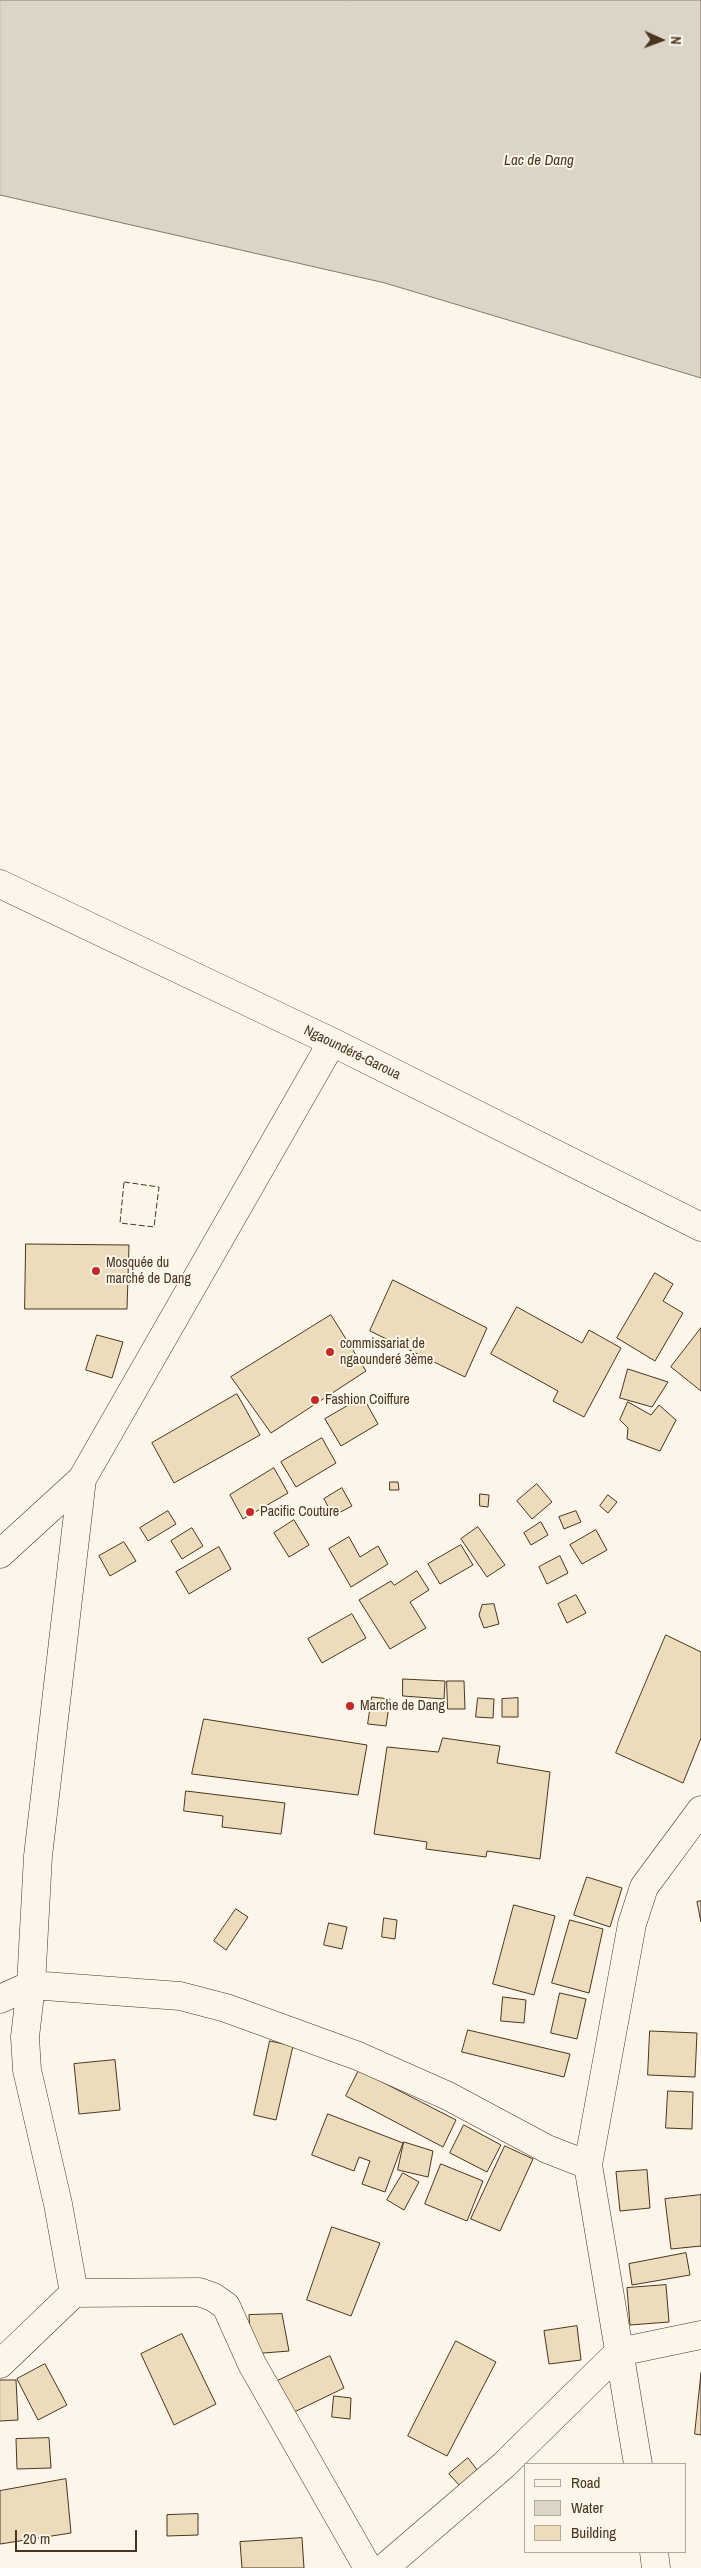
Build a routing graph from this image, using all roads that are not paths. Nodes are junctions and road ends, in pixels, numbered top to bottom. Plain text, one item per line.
1 (0, 884) edge
2 (332, 1042) junction
3 (701, 1227) edge
4 (82, 1479) junction
5 (0, 1554) edge
6 (701, 1810) edge
7 (31, 1985) junction
8 (0, 1999) edge
9 (588, 2166) junction
10 (74, 2293) junction
11 (701, 2335) edge
12 (619, 2352) junction
13 (0, 2364) edge
14 (638, 2463) edge
15 (654, 2553) edge
16 (368, 2568) edge
17 (384, 2568) edge
18 (656, 2568) edge

1 - 2 main road, Ngaoundéré-Garoua
2 - 3 main road, Ngaoundéré-Garoua
2 - 4 main road
4 - 5 main road
4 - 7 main road
6 - 9 main road
7 - 8 main road
7 - 9 main road
7 - 10 main road
9 - 12 main road
10 - 13 main road
10 - 16 main road
11 - 12 main road
12 - 14 main road
12 - 17 main road
15 - 18 main road

